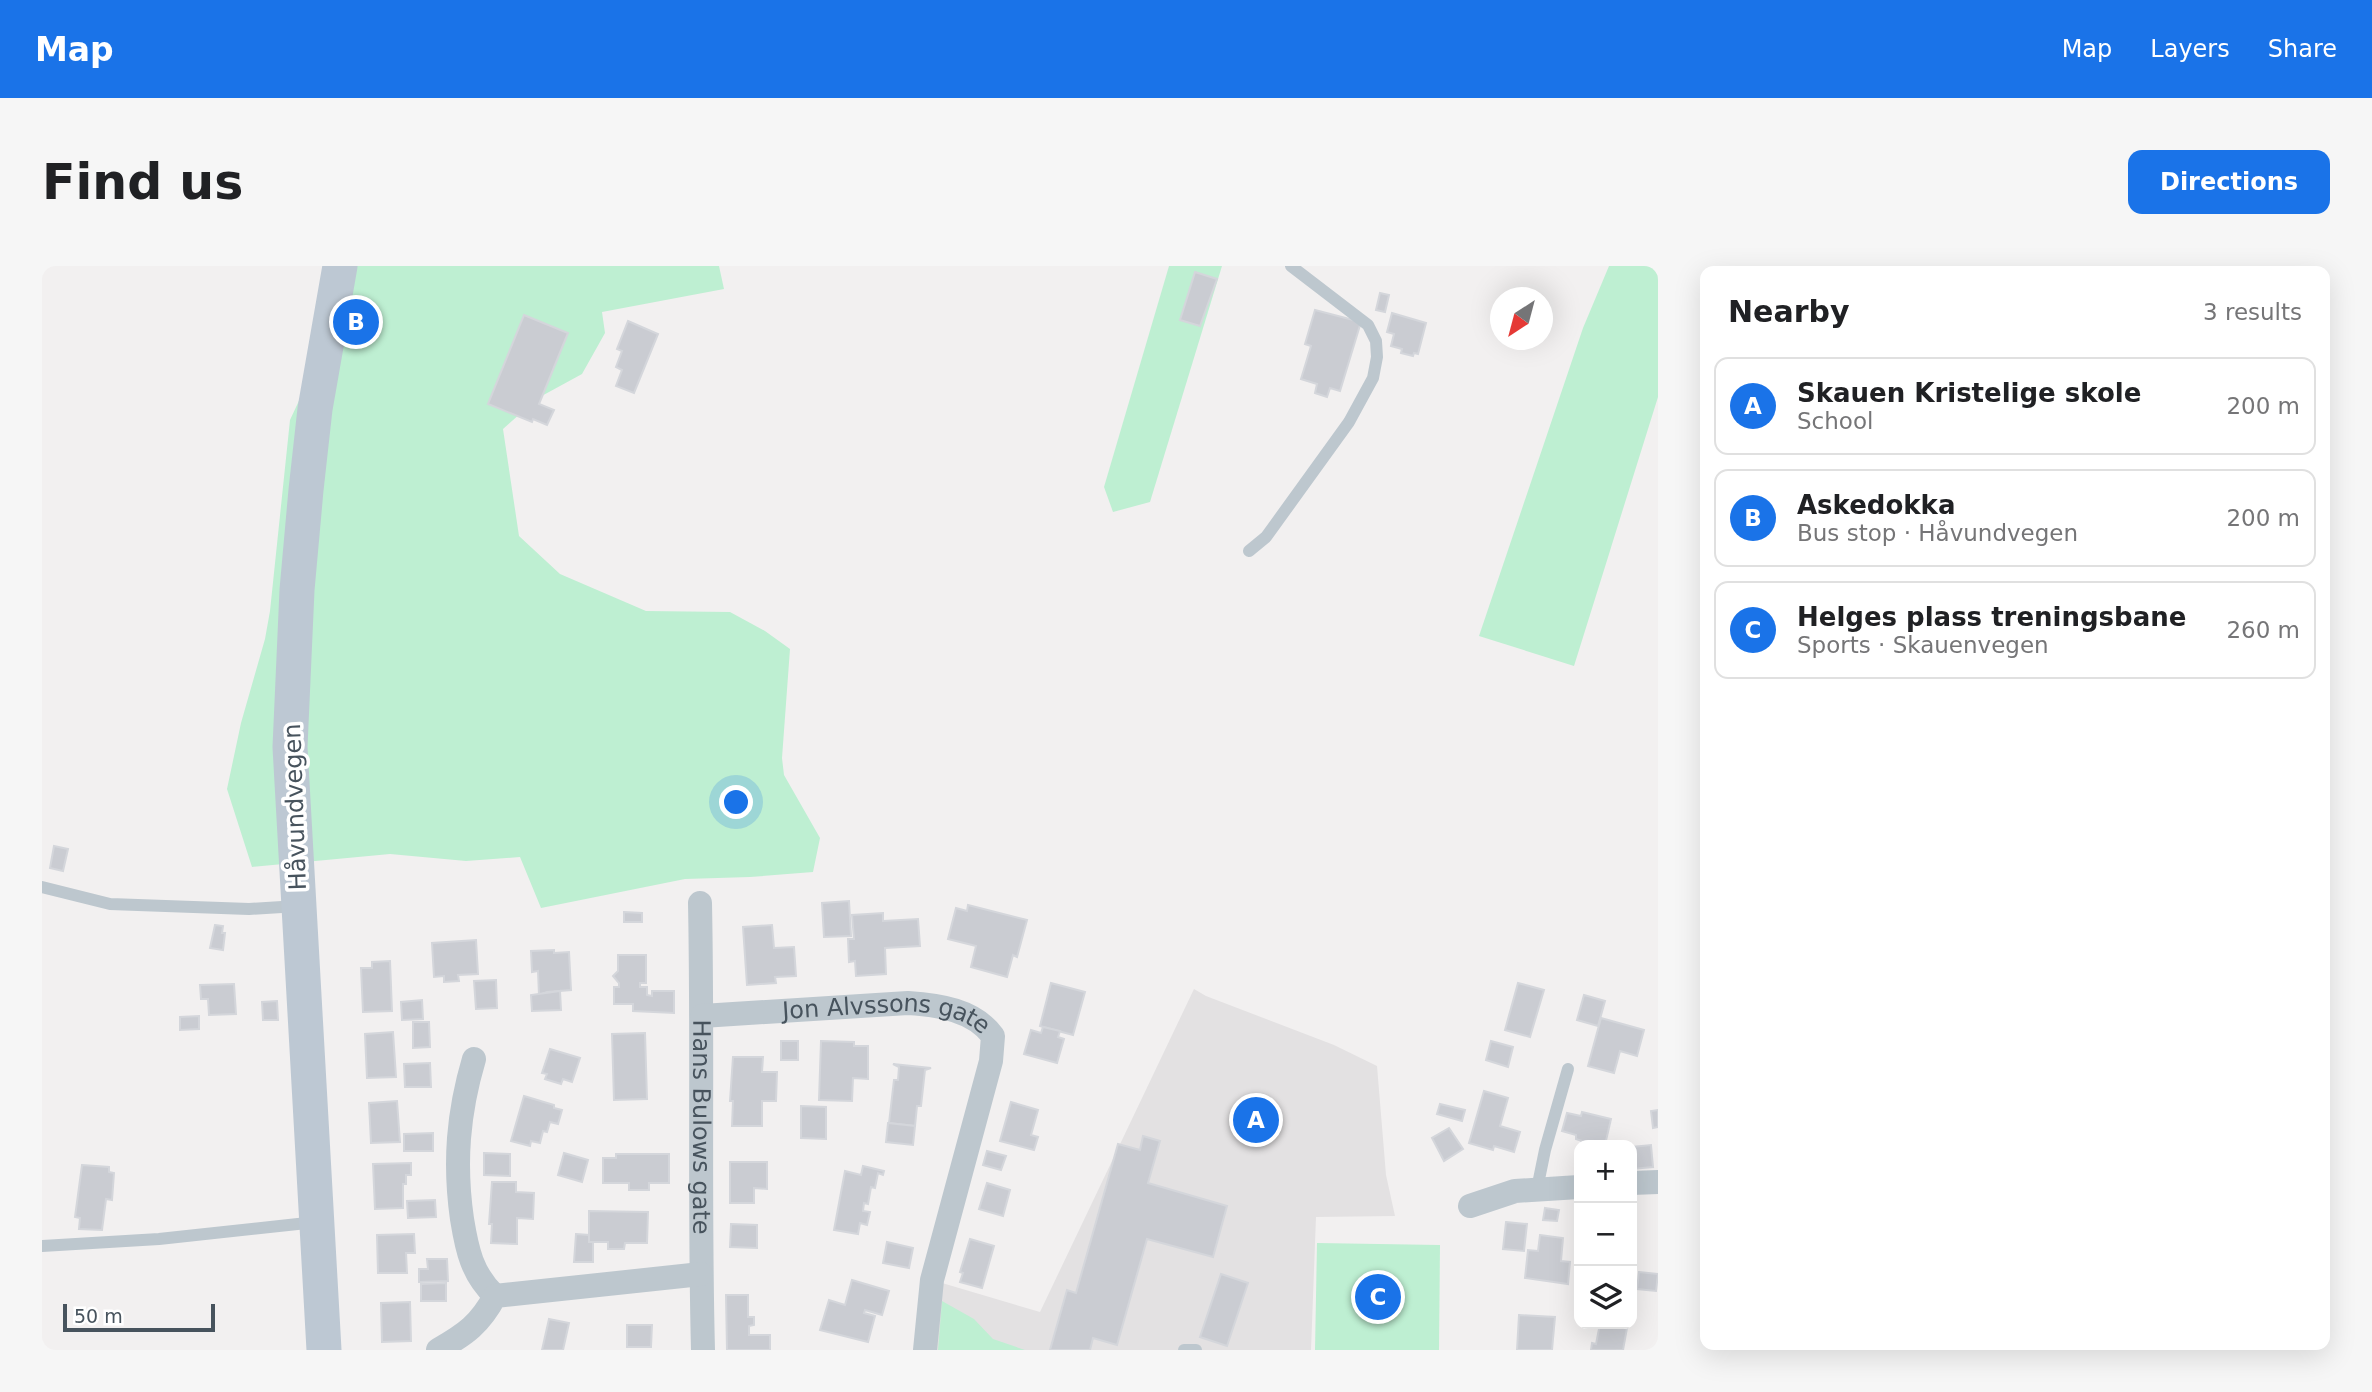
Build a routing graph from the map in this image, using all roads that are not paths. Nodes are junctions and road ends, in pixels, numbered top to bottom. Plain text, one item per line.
1 (340, 266) edge
2 (1291, 266) edge
3 (1249, 551) dead end
4 (42, 887) edge
5 (700, 902) dead end
6 (298, 906) junction
7 (702, 1016) junction
8 (474, 1059) dead end
9 (1568, 1069) dead end
10 (1658, 1182) edge
11 (1637, 1184) edge
12 (1574, 1187) edge
13 (1538, 1189) junction
14 (1470, 1206) dead end
15 (316, 1222) junction
16 (42, 1246) edge
17 (701, 1274) junction
18 (495, 1296) junction
19 (324, 1350) edge
20 (439, 1350) edge
21 (703, 1350) edge
22 (925, 1350) edge
23 (1184, 1350) edge
24 (1196, 1350) edge

1 - 6 main road, Håvundvegen
2 - 3 lane
4 - 6 lane
5 - 7 street, Hans Bulows gate
6 - 15 main road, Håvundvegen
7 - 17 street, Hans Bulows gate
7 - 22 street, Jon Alvssons gate
8 - 18 street
9 - 13 lane
10 - 11 street
12 - 13 street
13 - 14 street
15 - 16 lane
15 - 19 main road, Håvundvegen
17 - 18 street
17 - 21 street, Hans Bulows gate
18 - 20 street
23 - 24 lane

